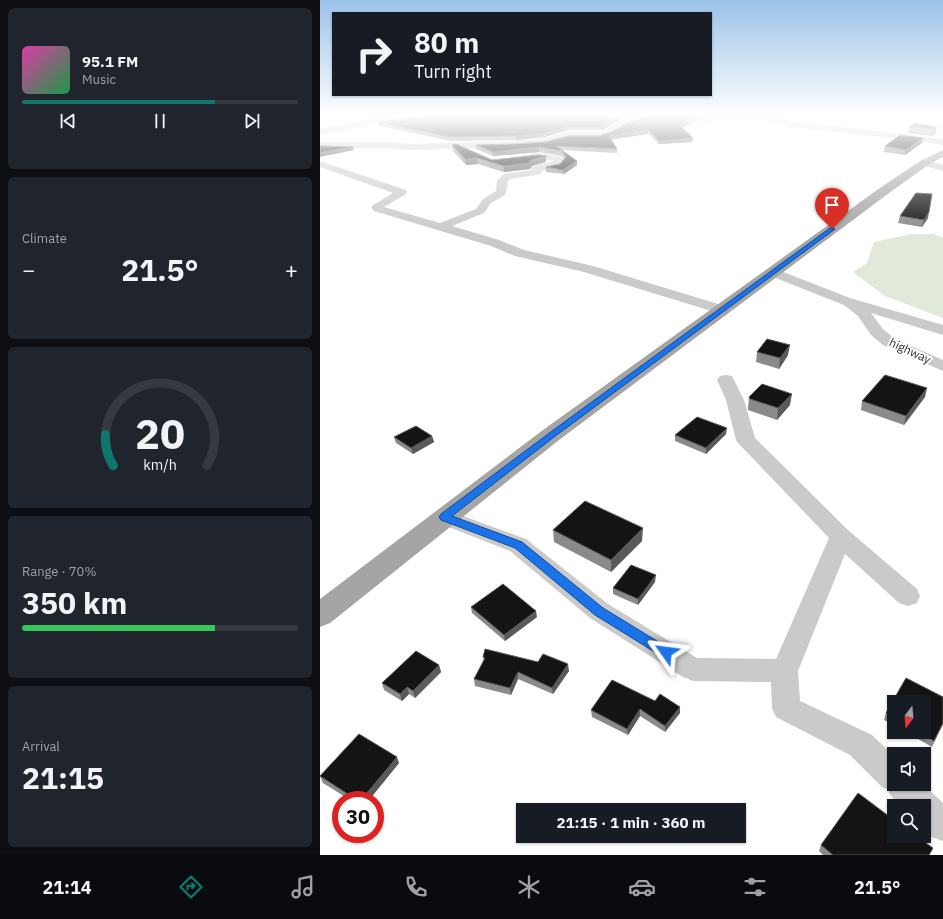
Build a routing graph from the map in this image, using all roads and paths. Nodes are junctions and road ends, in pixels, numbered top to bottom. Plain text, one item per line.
1 (476, 155) edge
2 (942, 155) edge
3 (479, 156) edge
4 (512, 159) edge
5 (320, 164) edge
6 (934, 165) edge
7 (440, 226) junction
8 (773, 272) junction
9 (845, 301) junction
10 (723, 310) junction
11 (943, 330) edge
12 (943, 366) edge
13 (726, 380) dead end
14 (444, 517) junction
15 (841, 536) junction
16 (908, 596) dead end
17 (320, 615) edge
18 (784, 671) junction
19 (887, 770) edge
20 (908, 791) edge
21 (917, 799) edge
22 (931, 813) edge
23 (943, 825) edge

1 - 3 street
2 - 6 main road
4 - 7 street
5 - 7 street
6 - 8 main road
7 - 10 street
8 - 9 street, highway
8 - 10 main road
9 - 11 street, highway
9 - 12 street, highway
10 - 14 main road
13 - 15 street
14 - 17 main road
14 - 18 street
15 - 16 street
15 - 18 street
18 - 19 street
20 - 21 street
22 - 23 street

